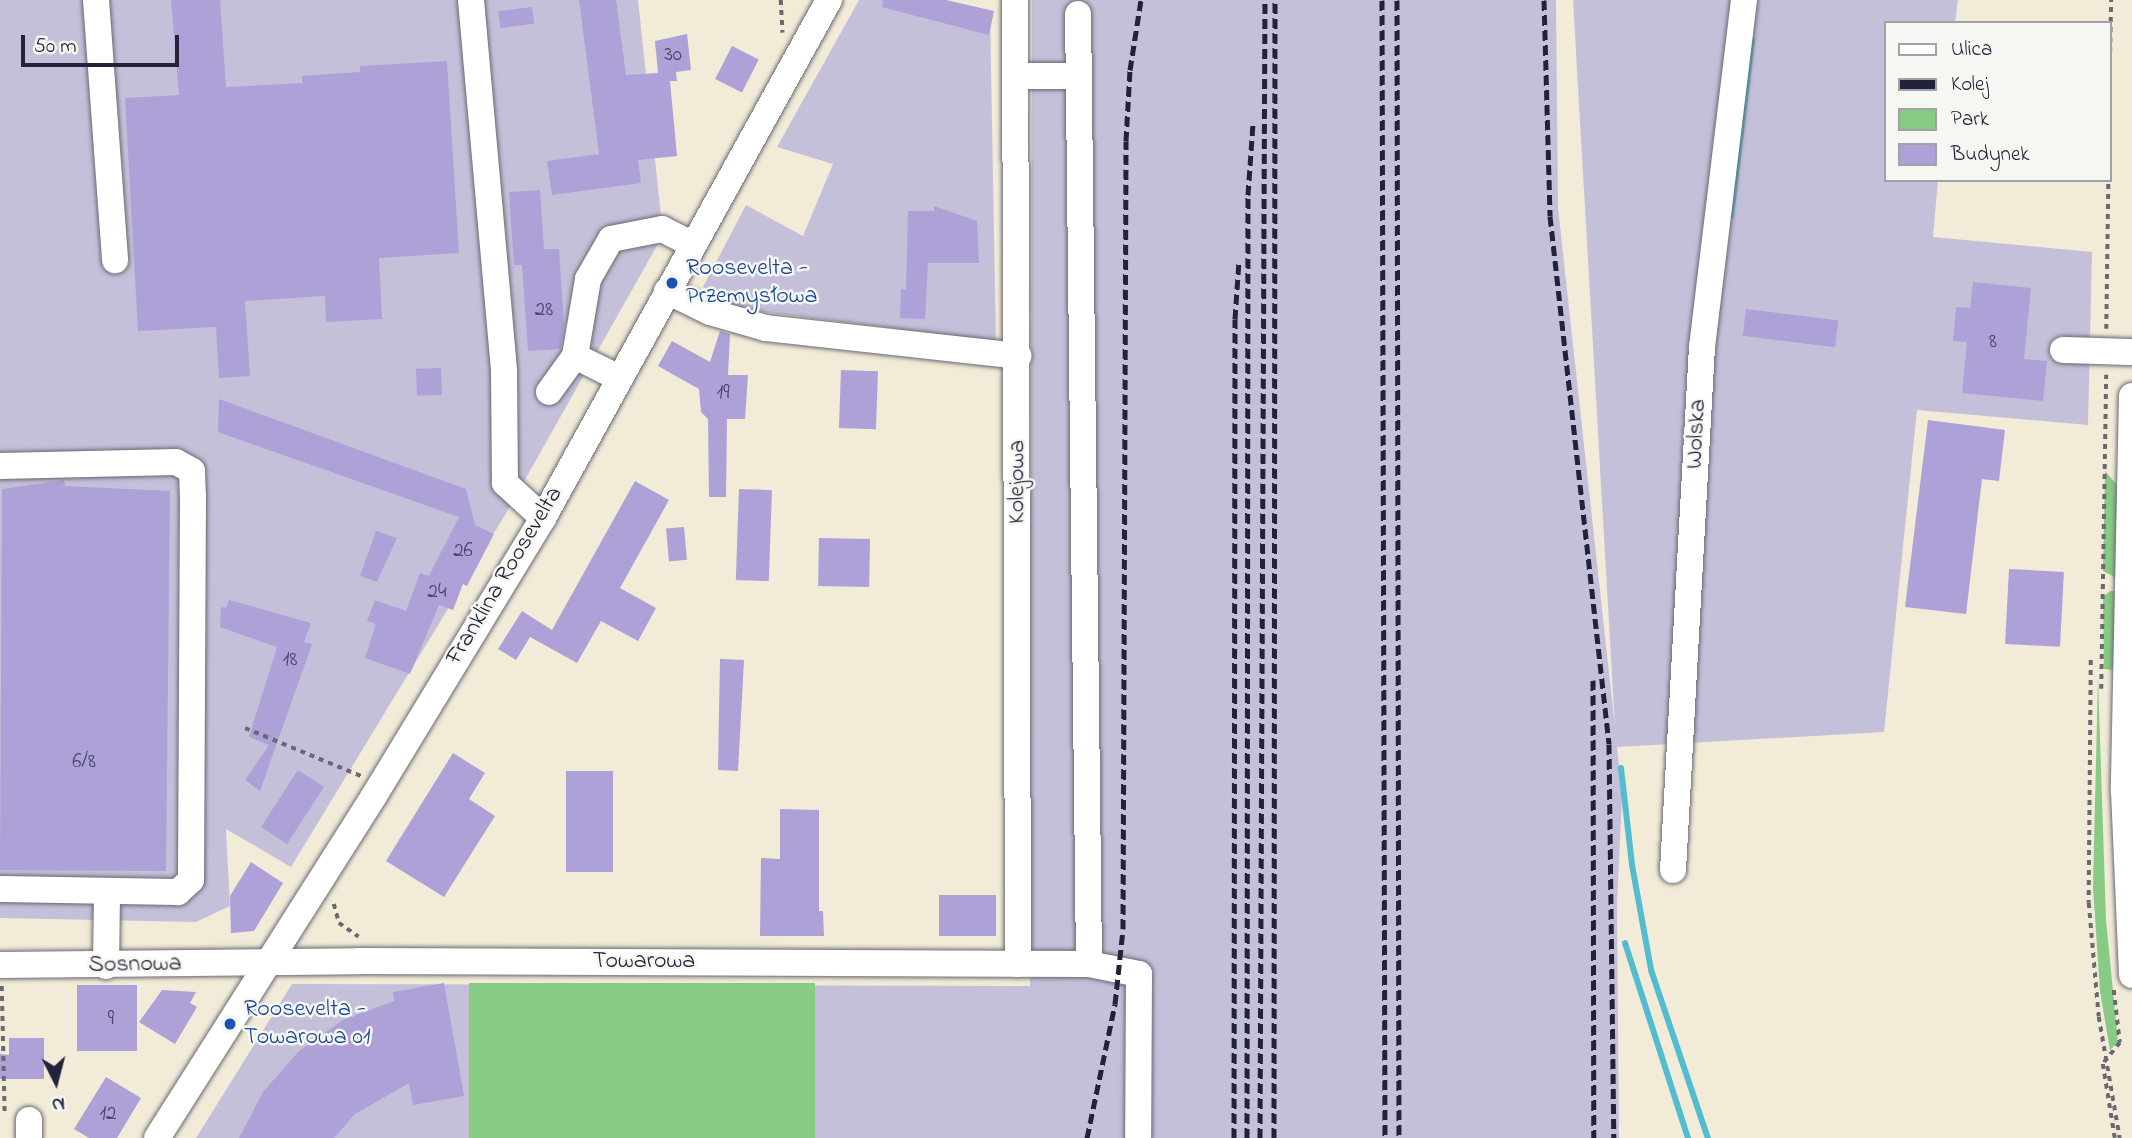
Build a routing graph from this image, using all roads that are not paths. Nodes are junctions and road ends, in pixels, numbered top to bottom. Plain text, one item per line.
1 (96, 0) edge
2 (471, 0) edge
3 (1015, 0) edge
4 (1744, 0) edge
5 (821, 3) edge
6 (1078, 14) dead end
7 (1016, 76) junction
8 (1079, 76) junction
9 (693, 245) junction
10 (116, 260) dead end
11 (667, 291) junction
12 (2063, 350) dead end
13 (2119, 352) edge
14 (575, 356) junction
15 (1018, 356) junction
16 (619, 378) junction
17 (549, 392) dead end
18 (2132, 396) edge
19 (0, 466) edge
20 (542, 518) junction
21 (2129, 636) edge
22 (1672, 870) dead end
23 (0, 889) edge
24 (107, 891) junction
25 (270, 962) junction
26 (1018, 964) junction
27 (1089, 964) junction
28 (106, 966) junction
29 (1, 971) edge
30 (2132, 975) edge
31 (157, 1138) edge
32 (1138, 1138) edge

1 - 10 street
2 - 20 street
3 - 7 street, Kolejowa
4 - 22 street, Wolska
5 - 9 street, Franklina Roosevelta
6 - 8 street
7 - 8 street
7 - 15 street, Kolejowa
8 - 27 street
9 - 11 street, Franklina Roosevelta
9 - 14 street
11 - 15 street
11 - 16 street, Franklina Roosevelta
12 - 13 street
14 - 16 street
14 - 17 street
15 - 26 street, Kolejowa
16 - 20 street, Franklina Roosevelta
18 - 21 street
19 - 24 street
20 - 25 street, Franklina Roosevelta
21 - 30 street
23 - 24 street
24 - 28 street
25 - 26 street, Towarowa
25 - 28 street, Sosnowa
25 - 31 street, Franklina Roosevelta
26 - 27 street, Towarowa
27 - 32 street, Towarowa
28 - 29 street, Sosnowa

